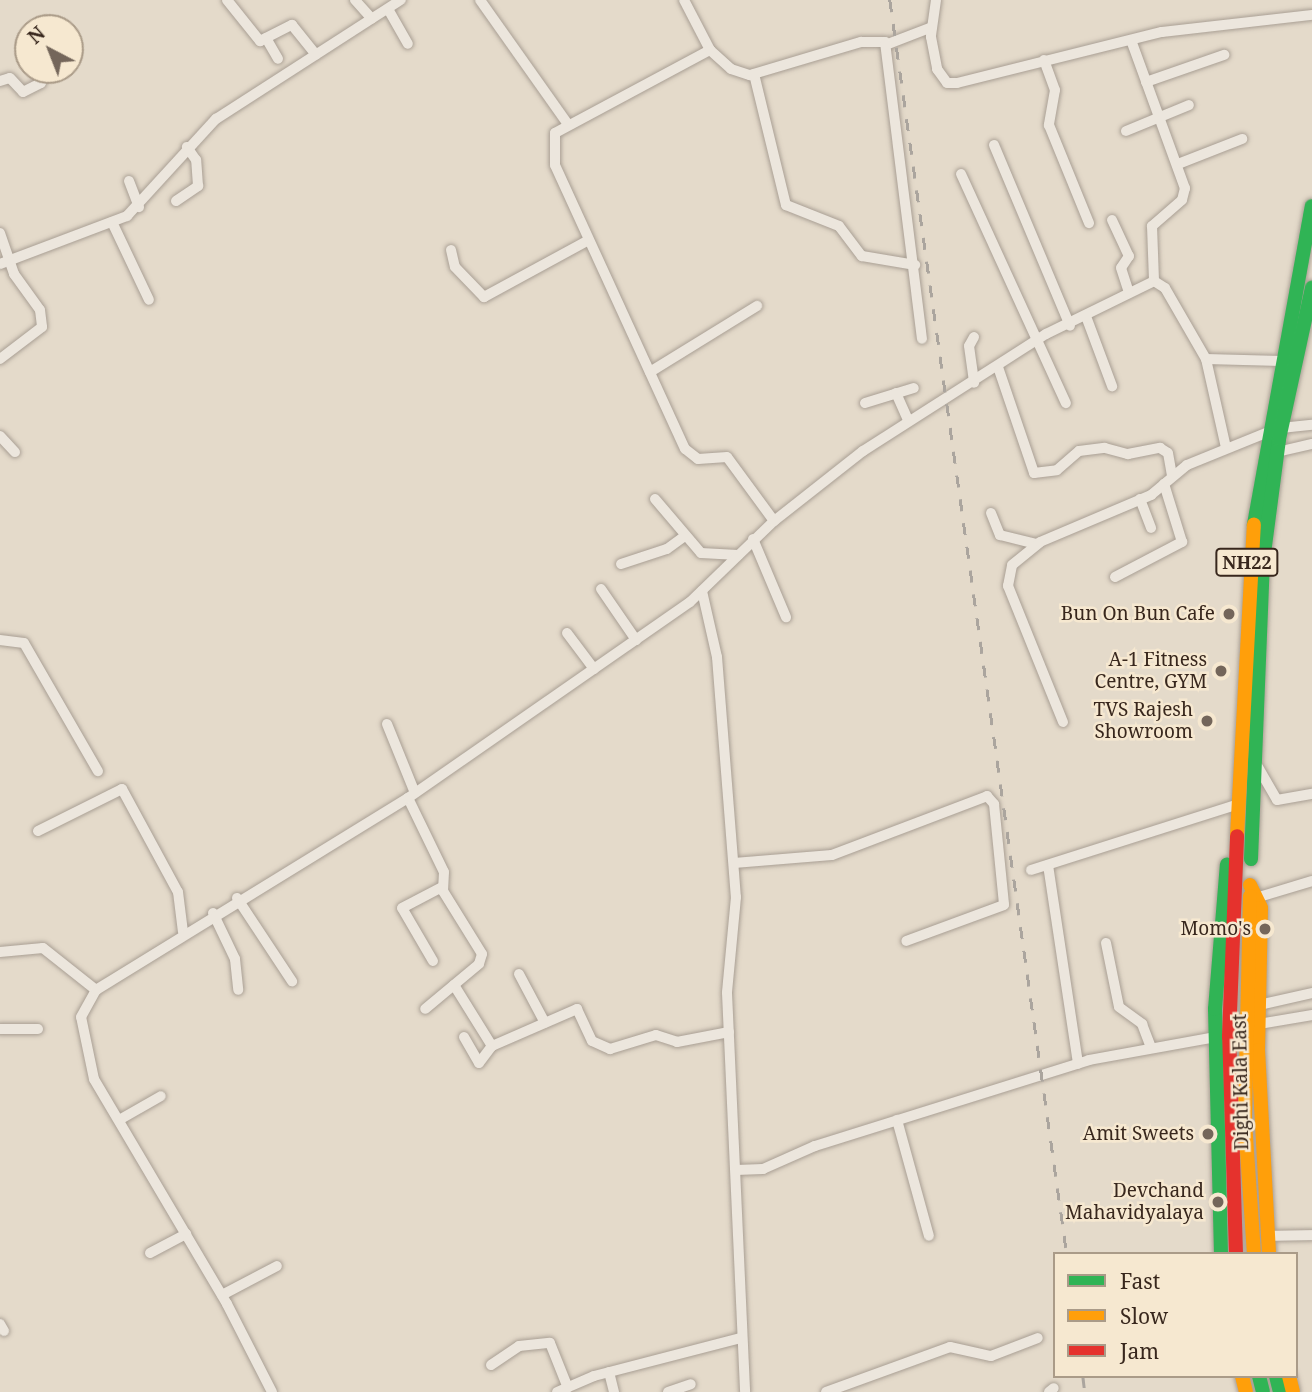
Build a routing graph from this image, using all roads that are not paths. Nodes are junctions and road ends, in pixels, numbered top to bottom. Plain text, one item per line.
1 (227, 0) edge
2 (355, 0) edge
3 (401, 0) edge
4 (480, 0) edge
5 (684, 0) edge
6 (936, 0) edge
7 (388, 9) junction
8 (1312, 15) edge
9 (372, 19) junction
10 (932, 27) junction
11 (266, 38) junction
12 (1131, 40) junction
13 (408, 44) dead end
14 (888, 44) junction
15 (710, 50) junction
16 (316, 55) junction
17 (1224, 55) dead end
18 (278, 59) dead end
19 (1044, 60) junction
20 (754, 74) junction
21 (1146, 82) junction
22 (16, 84) edge
23 (39, 84) edge
24 (1189, 106) dead end
25 (1159, 117) junction
26 (567, 123) junction
27 (1126, 131) dead end
28 (1242, 139) dead end
29 (994, 145) dead end
30 (187, 147) junction
31 (1178, 164) junction
32 (961, 174) dead end
33 (129, 181) dead end
34 (176, 201) dead end
35 (1312, 206) edge
36 (139, 207) junction
37 (1112, 220) dead end
38 (112, 222) junction
39 (1089, 223) dead end
40 (0, 233) edge
41 (589, 240) junction
42 (452, 250) dead end
43 (5, 263) edge
44 (915, 265) junction
45 (1154, 281) junction
46 (1312, 288) edge
47 (1129, 293) junction
48 (149, 300) dead end
49 (757, 306) dead end
50 (1087, 319) junction
51 (1309, 322) edge
52 (1070, 326) junction
53 (974, 337) dead end
54 (922, 339) dead end
55 (1037, 340) junction
56 (0, 359) edge
57 (1206, 359) junction
58 (1281, 361) junction
59 (998, 368) junction
60 (650, 372) junction
61 (974, 383) junction
62 (1112, 387) dead end
63 (914, 388) dead end
64 (896, 393) junction
65 (864, 403) dead end
66 (1066, 403) dead end
67 (908, 420) junction
68 (1312, 425) edge
69 (1281, 428) junction
70 (1266, 433) junction
71 (0, 436) edge
72 (1312, 444) edge
73 (1226, 448) junction
74 (15, 452) dead end
75 (1277, 452) junction
76 (1168, 480) junction
77 (654, 499) dead end
78 (1140, 499) junction
79 (991, 513) dead end
80 (774, 521) junction
81 (1151, 528) dead end
82 (685, 536) junction
83 (753, 539) junction
84 (1037, 544) junction
85 (738, 555) junction
86 (621, 564) dead end
87 (1115, 577) dead end
88 (601, 589) dead end
89 (702, 591) junction
90 (786, 617) dead end
91 (567, 633) dead end
92 (0, 640) edge
93 (636, 640) junction
94 (594, 669) junction
95 (1063, 722) dead end
96 (387, 724) dead end
97 (1255, 761) junction
98 (98, 771) dead end
99 (1312, 794) edge
100 (411, 796) junction
101 (1239, 804) junction
102 (1239, 824) junction
103 (38, 831) dead end
104 (734, 863) junction
105 (1048, 864) junction
106 (1031, 870) dead end
107 (1312, 881) edge
108 (442, 887) junction
109 (1255, 891) junction
110 (237, 898) junction
111 (213, 913) junction
112 (183, 932) junction
113 (906, 941) dead end
114 (1106, 943) dead end
115 (0, 953) edge
116 (433, 961) dead end
117 (519, 974) dead end
118 (292, 981) dead end
119 (454, 985) junction
120 (96, 990) junction
121 (238, 990) dead end
122 (1312, 993) edge
123 (1259, 1005) junction
124 (425, 1009) dead end
125 (1312, 1014) edge
126 (545, 1023) junction
127 (1259, 1024) junction
128 (0, 1029) edge
129 (38, 1029) dead end
130 (729, 1032) junction
131 (464, 1037) dead end
132 (1215, 1037) junction
133 (492, 1046) junction
134 (1152, 1047) junction
135 (1078, 1064) junction
136 (161, 1096) dead end
137 (118, 1120) junction
138 (897, 1120) junction
139 (736, 1170) junction
140 (186, 1234) junction
141 (1312, 1235) edge
142 (929, 1236) dead end
143 (1268, 1236) junction
144 (1221, 1252) edge
145 (1236, 1252) edge
146 (1254, 1252) edge
147 (1269, 1252) edge
148 (150, 1253) dead end
149 (277, 1266) dead end
150 (222, 1295) junction
151 (741, 1338) junction
152 (1038, 1338) dead end
153 (491, 1365) dead end
154 (609, 1372) junction
155 (691, 1384) dead end
156 (563, 1390) edge
157 (272, 1392) edge
158 (614, 1392) edge
159 (668, 1392) edge
160 (745, 1392) edge
161 (826, 1392) edge

1 - 11 street
2 - 9 street
3 - 7 street
4 - 26 street
5 - 15 street
6 - 10 street
7 - 9 street
7 - 13 street
8 - 12 street
9 - 16 street
10 - 14 street
10 - 19 street
11 - 16 street
11 - 18 street
12 - 19 street
12 - 21 street
14 - 20 street
14 - 44 street
15 - 20 street
15 - 26 street
16 - 30 street
17 - 21 street
19 - 39 street
20 - 44 street
21 - 25 street
22 - 23 street
24 - 25 street
25 - 27 street
25 - 31 street
26 - 41 street
28 - 31 street
29 - 52 street
30 - 34 street
30 - 36 street
31 - 45 street
32 - 55 street
33 - 36 street
35 - 58 main road, NH22
36 - 38 street
37 - 47 street
38 - 43 street
38 - 48 street
40 - 43 street
41 - 42 street
41 - 60 street
43 - 56 street
44 - 54 street
45 - 47 street
45 - 57 street
46 - 51 main road, NH22
47 - 50 street
49 - 60 street
50 - 52 street
50 - 62 street
51 - 69 main road, NH22
52 - 55 street
53 - 61 street
55 - 59 street
55 - 66 street
57 - 58 street
57 - 73 street
58 - 70 main road, NH22
59 - 61 street
59 - 76 street
60 - 80 street
61 - 67 street
63 - 64 street
64 - 65 street
64 - 67 street
67 - 80 street
68 - 69 street
69 - 75 main road, NH22
70 - 73 street
70 - 101 main road, NH22
71 - 74 street
72 - 75 street
73 - 76 street
75 - 97 main road, NH22
76 - 78 street
76 - 87 street
77 - 82 street
78 - 81 street
78 - 84 street
79 - 84 street
80 - 83 street
82 - 85 street
82 - 86 street
83 - 85 street
83 - 90 street
84 - 95 street
85 - 89 street
88 - 93 street
89 - 93 street
89 - 104 street
91 - 94 street
92 - 98 street
93 - 94 street
94 - 100 street
96 - 100 street
97 - 99 street
97 - 109 main road, NH22
100 - 108 street
100 - 110 street
101 - 102 main road, NH22
101 - 105 street
102 - 132 main road
102 - 145 main road, NH22
103 - 112 street
104 - 113 street
104 - 130 street
105 - 106 street
105 - 135 street
107 - 109 street
108 - 116 street
108 - 119 street
109 - 123 main road, Dighi Kala East
109 - 146 main road, NH22
110 - 111 street
110 - 118 street
111 - 112 street
111 - 121 street
112 - 120 street
114 - 134 street
115 - 120 street
117 - 126 street
119 - 124 street
119 - 133 street
120 - 137 street
122 - 123 street
123 - 127 main road, Dighi Kala East
125 - 127 street
126 - 130 street
126 - 133 street
127 - 143 main road, Dighi Kala East
128 - 129 street
130 - 139 street
131 - 133 street
132 - 134 street
132 - 144 main road
134 - 135 street
135 - 138 street
136 - 137 street
137 - 140 street
138 - 139 street
138 - 142 street
139 - 151 street
140 - 148 street
140 - 150 street
141 - 143 street
143 - 147 main road, Dighi Kala East
149 - 150 street
150 - 157 street
151 - 154 street
151 - 160 street
152 - 161 street
153 - 156 street
154 - 156 street
154 - 158 street
155 - 159 street

